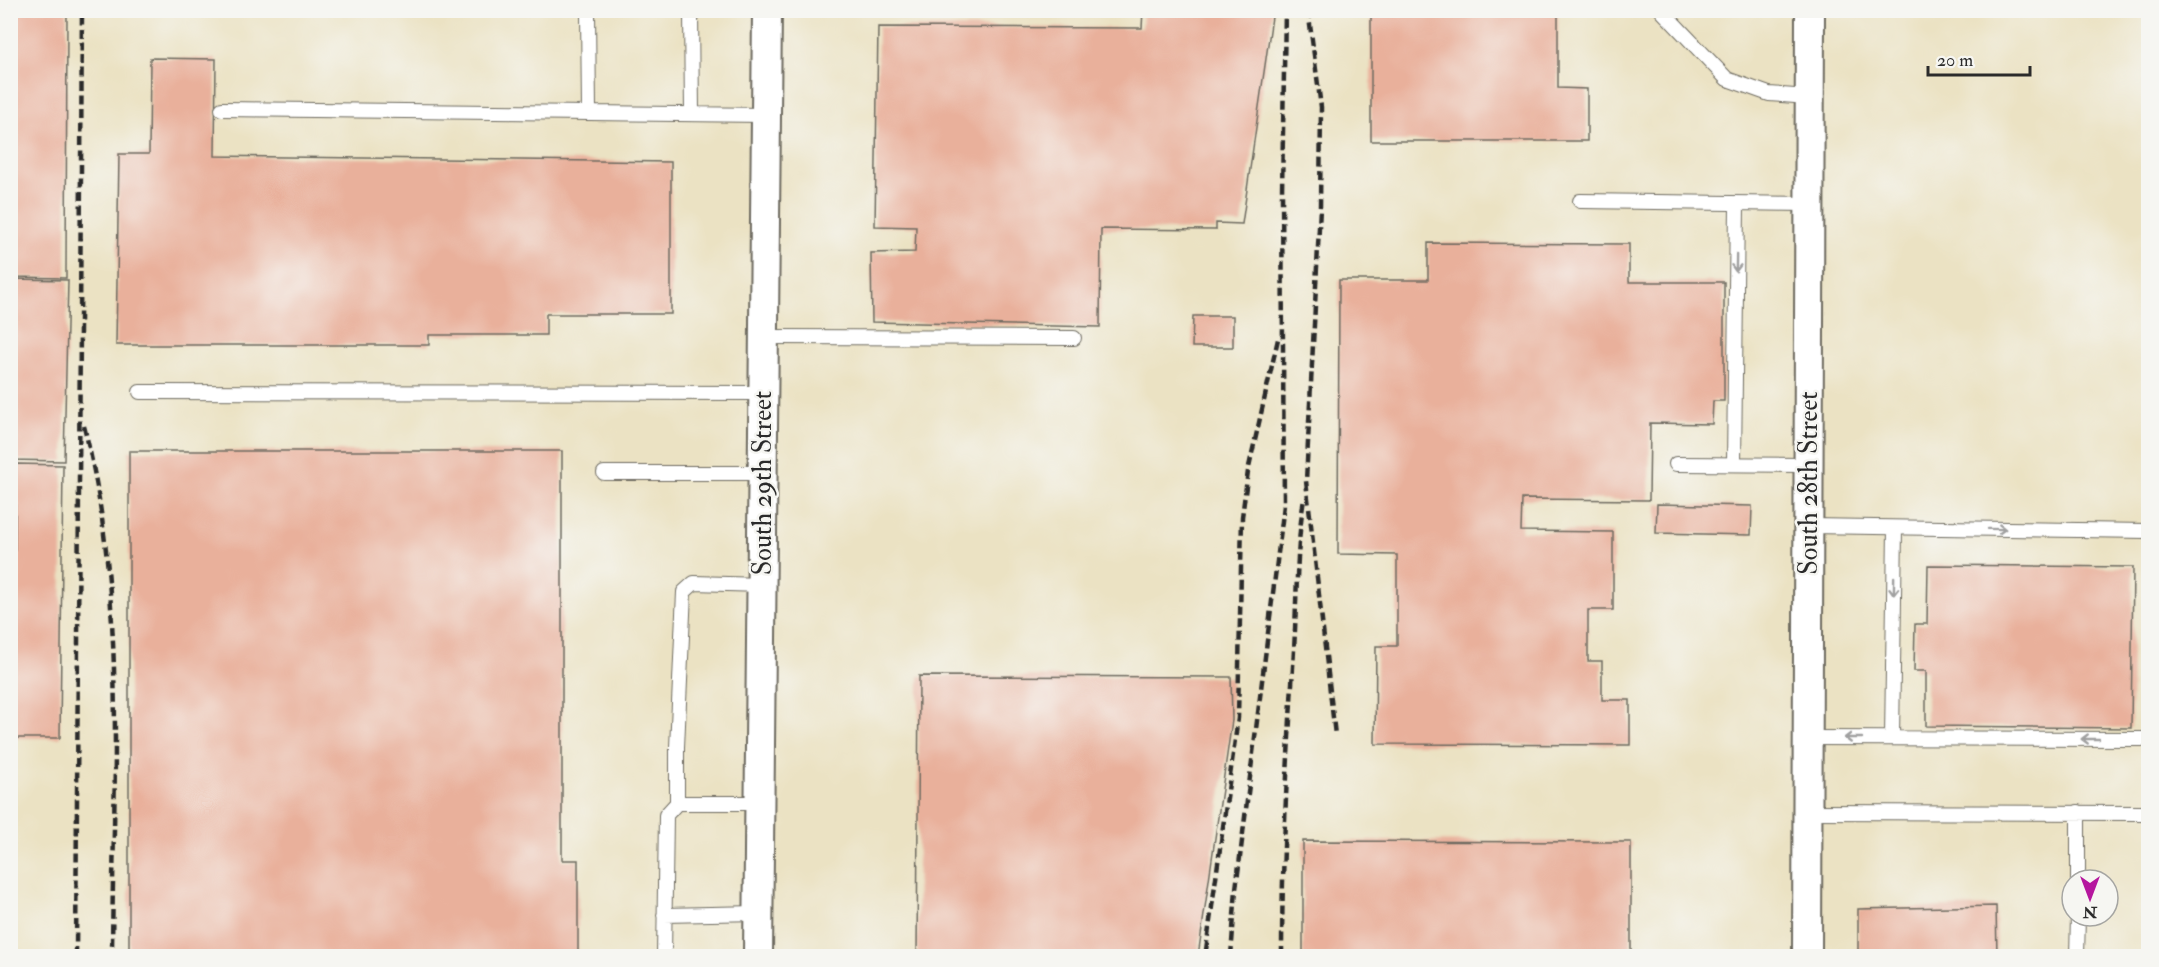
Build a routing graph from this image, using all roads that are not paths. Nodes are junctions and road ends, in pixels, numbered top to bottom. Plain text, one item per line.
1 (588, 10) edge
2 (691, 10) edge
3 (767, 10) edge
4 (1810, 10) edge
5 (1662, 11) edge
6 (1809, 97) junction
7 (222, 109) dead end
8 (589, 112) junction
9 (692, 114) junction
10 (766, 115) junction
11 (1580, 201) dead end
12 (1737, 204) junction
13 (1809, 204) junction
14 (763, 337) junction
15 (1074, 338) dead end
16 (140, 392) dead end
17 (763, 393) junction
18 (1676, 464) dead end
19 (1734, 464) junction
20 (1808, 465) junction
21 (604, 473) dead end
22 (762, 473) junction
23 (1808, 526) junction
24 (1895, 528) junction
25 (2148, 531) edge
26 (762, 585) junction
27 (1807, 738) junction
28 (1892, 738) junction
29 (2148, 739) edge
30 (677, 803) junction
31 (759, 803) junction
32 (1807, 812) junction
33 (2078, 812) junction
34 (2148, 813) edge
35 (2078, 868) edge
36 (758, 913) junction
37 (664, 915) junction
38 (2078, 928) edge
39 (664, 957) edge
40 (758, 957) edge
41 (1807, 957) edge
42 (2078, 957) edge

1 - 8 lane
2 - 9 lane
3 - 10 street, South 29th Street
4 - 6 street, South 28th Street
5 - 6 lane
6 - 13 street, South 28th Street
7 - 8 lane
8 - 9 lane
9 - 10 lane
10 - 14 street, South 29th Street
11 - 12 lane
12 - 13 lane
12 -> 19 lane
13 - 20 street, South 28th Street
14 - 15 lane
14 - 17 street, South 29th Street
16 - 17 lane
17 - 22 street, South 29th Street
18 - 19 lane
19 - 20 lane
20 - 23 street, South 28th Street
21 - 22 lane
22 - 26 street, South 29th Street
23 - 24 lane
23 - 27 street, South 28th Street
24 -> 25 lane
24 -> 28 lane
26 - 30 lane
26 - 31 street, South 29th Street
28 -> 27 lane
27 - 32 street, South 28th Street
29 -> 28 lane
30 - 31 lane
30 - 37 lane
31 - 36 street, South 29th Street
32 - 33 lane
32 - 41 street, South 28th Street
33 - 34 lane
33 - 35 lane
36 - 37 lane
36 - 40 street, South 29th Street
37 - 39 lane
38 - 42 lane

